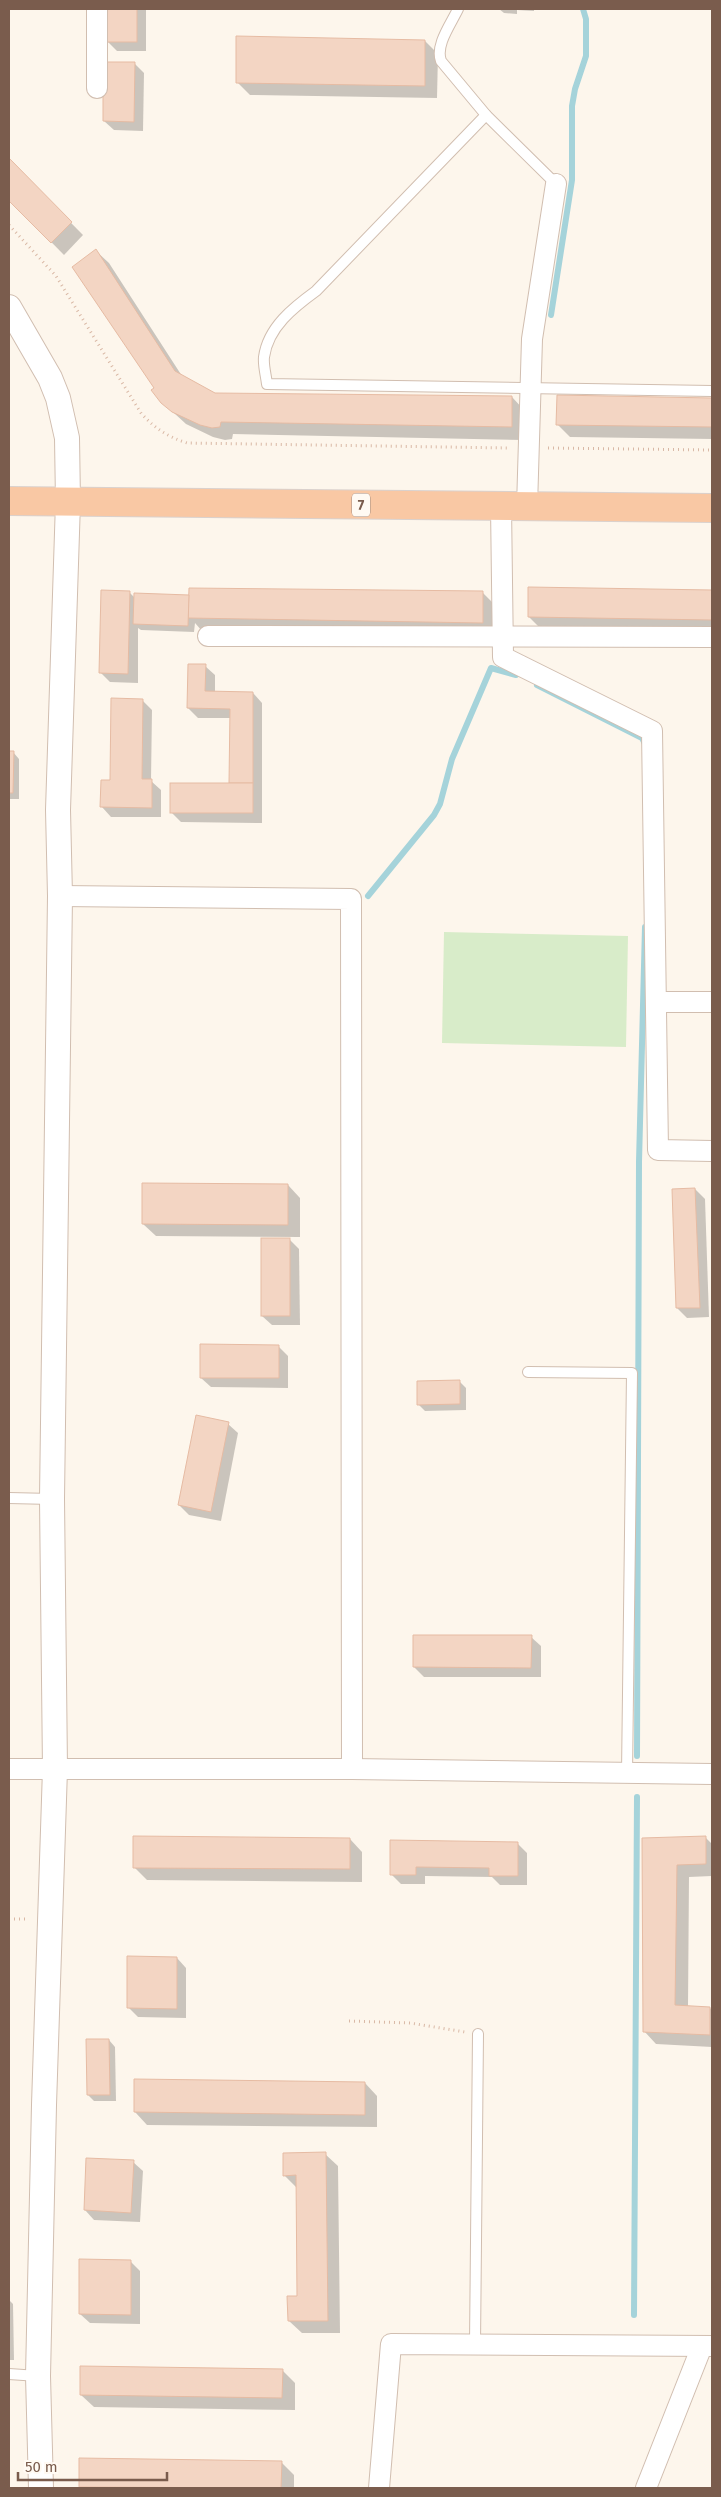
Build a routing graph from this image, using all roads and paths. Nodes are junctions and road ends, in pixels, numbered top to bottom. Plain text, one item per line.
1 (97, 9) edge
2 (458, 9) edge
3 (96, 88) dead end
4 (486, 115) junction
5 (556, 184) joint
6 (9, 225) edge
7 (9, 307) edge
8 (529, 389) junction
9 (712, 391) edge
10 (528, 448) junction
11 (712, 450) edge
12 (9, 501) edge
13 (68, 502) junction
14 (514, 507) junction
15 (712, 508) edge
16 (208, 636) dead end
17 (712, 637) edge
18 (503, 638) junction
19 (60, 896) junction
20 (656, 1002) junction
21 (712, 1002) edge
22 (712, 1151) edge
23 (528, 1372) dead end
24 (9, 1498) edge
25 (52, 1499) junction
26 (352, 1768) junction
27 (9, 1769) edge
28 (55, 1769) junction
29 (627, 1774) junction
30 (712, 1774) edge
31 (349, 2021) dead end
32 (478, 2034) joint
33 (475, 2345) junction
34 (707, 2346) edge
35 (9, 2374) edge
36 (38, 2376) junction
37 (40, 2488) edge
38 (379, 2488) edge
39 (646, 2488) edge

1 - 3 street
2 - 4 lane
4 - 5 lane
4 - 8 lane
5 - 8 street
6 - 10 path
7 - 13 street
8 - 9 lane
8 - 10 street
10 - 11 path
10 - 14 street
12 - 13 highway, 7
13 - 14 highway, 7
13 - 19 street
14 - 15 highway, 7
14 - 18 street
16 - 18 street
17 - 18 street
18 - 20 street
19 - 25 street
19 - 26 street
20 - 21 street
20 - 22 street
23 - 29 lane
24 - 25 lane
25 - 28 street
26 - 28 street
26 - 29 street
27 - 28 street
28 - 36 street
29 - 30 street
31 - 32 path
32 - 33 lane
33 - 34 street
33 - 38 street
34 - 39 street
35 - 36 lane
36 - 37 street

